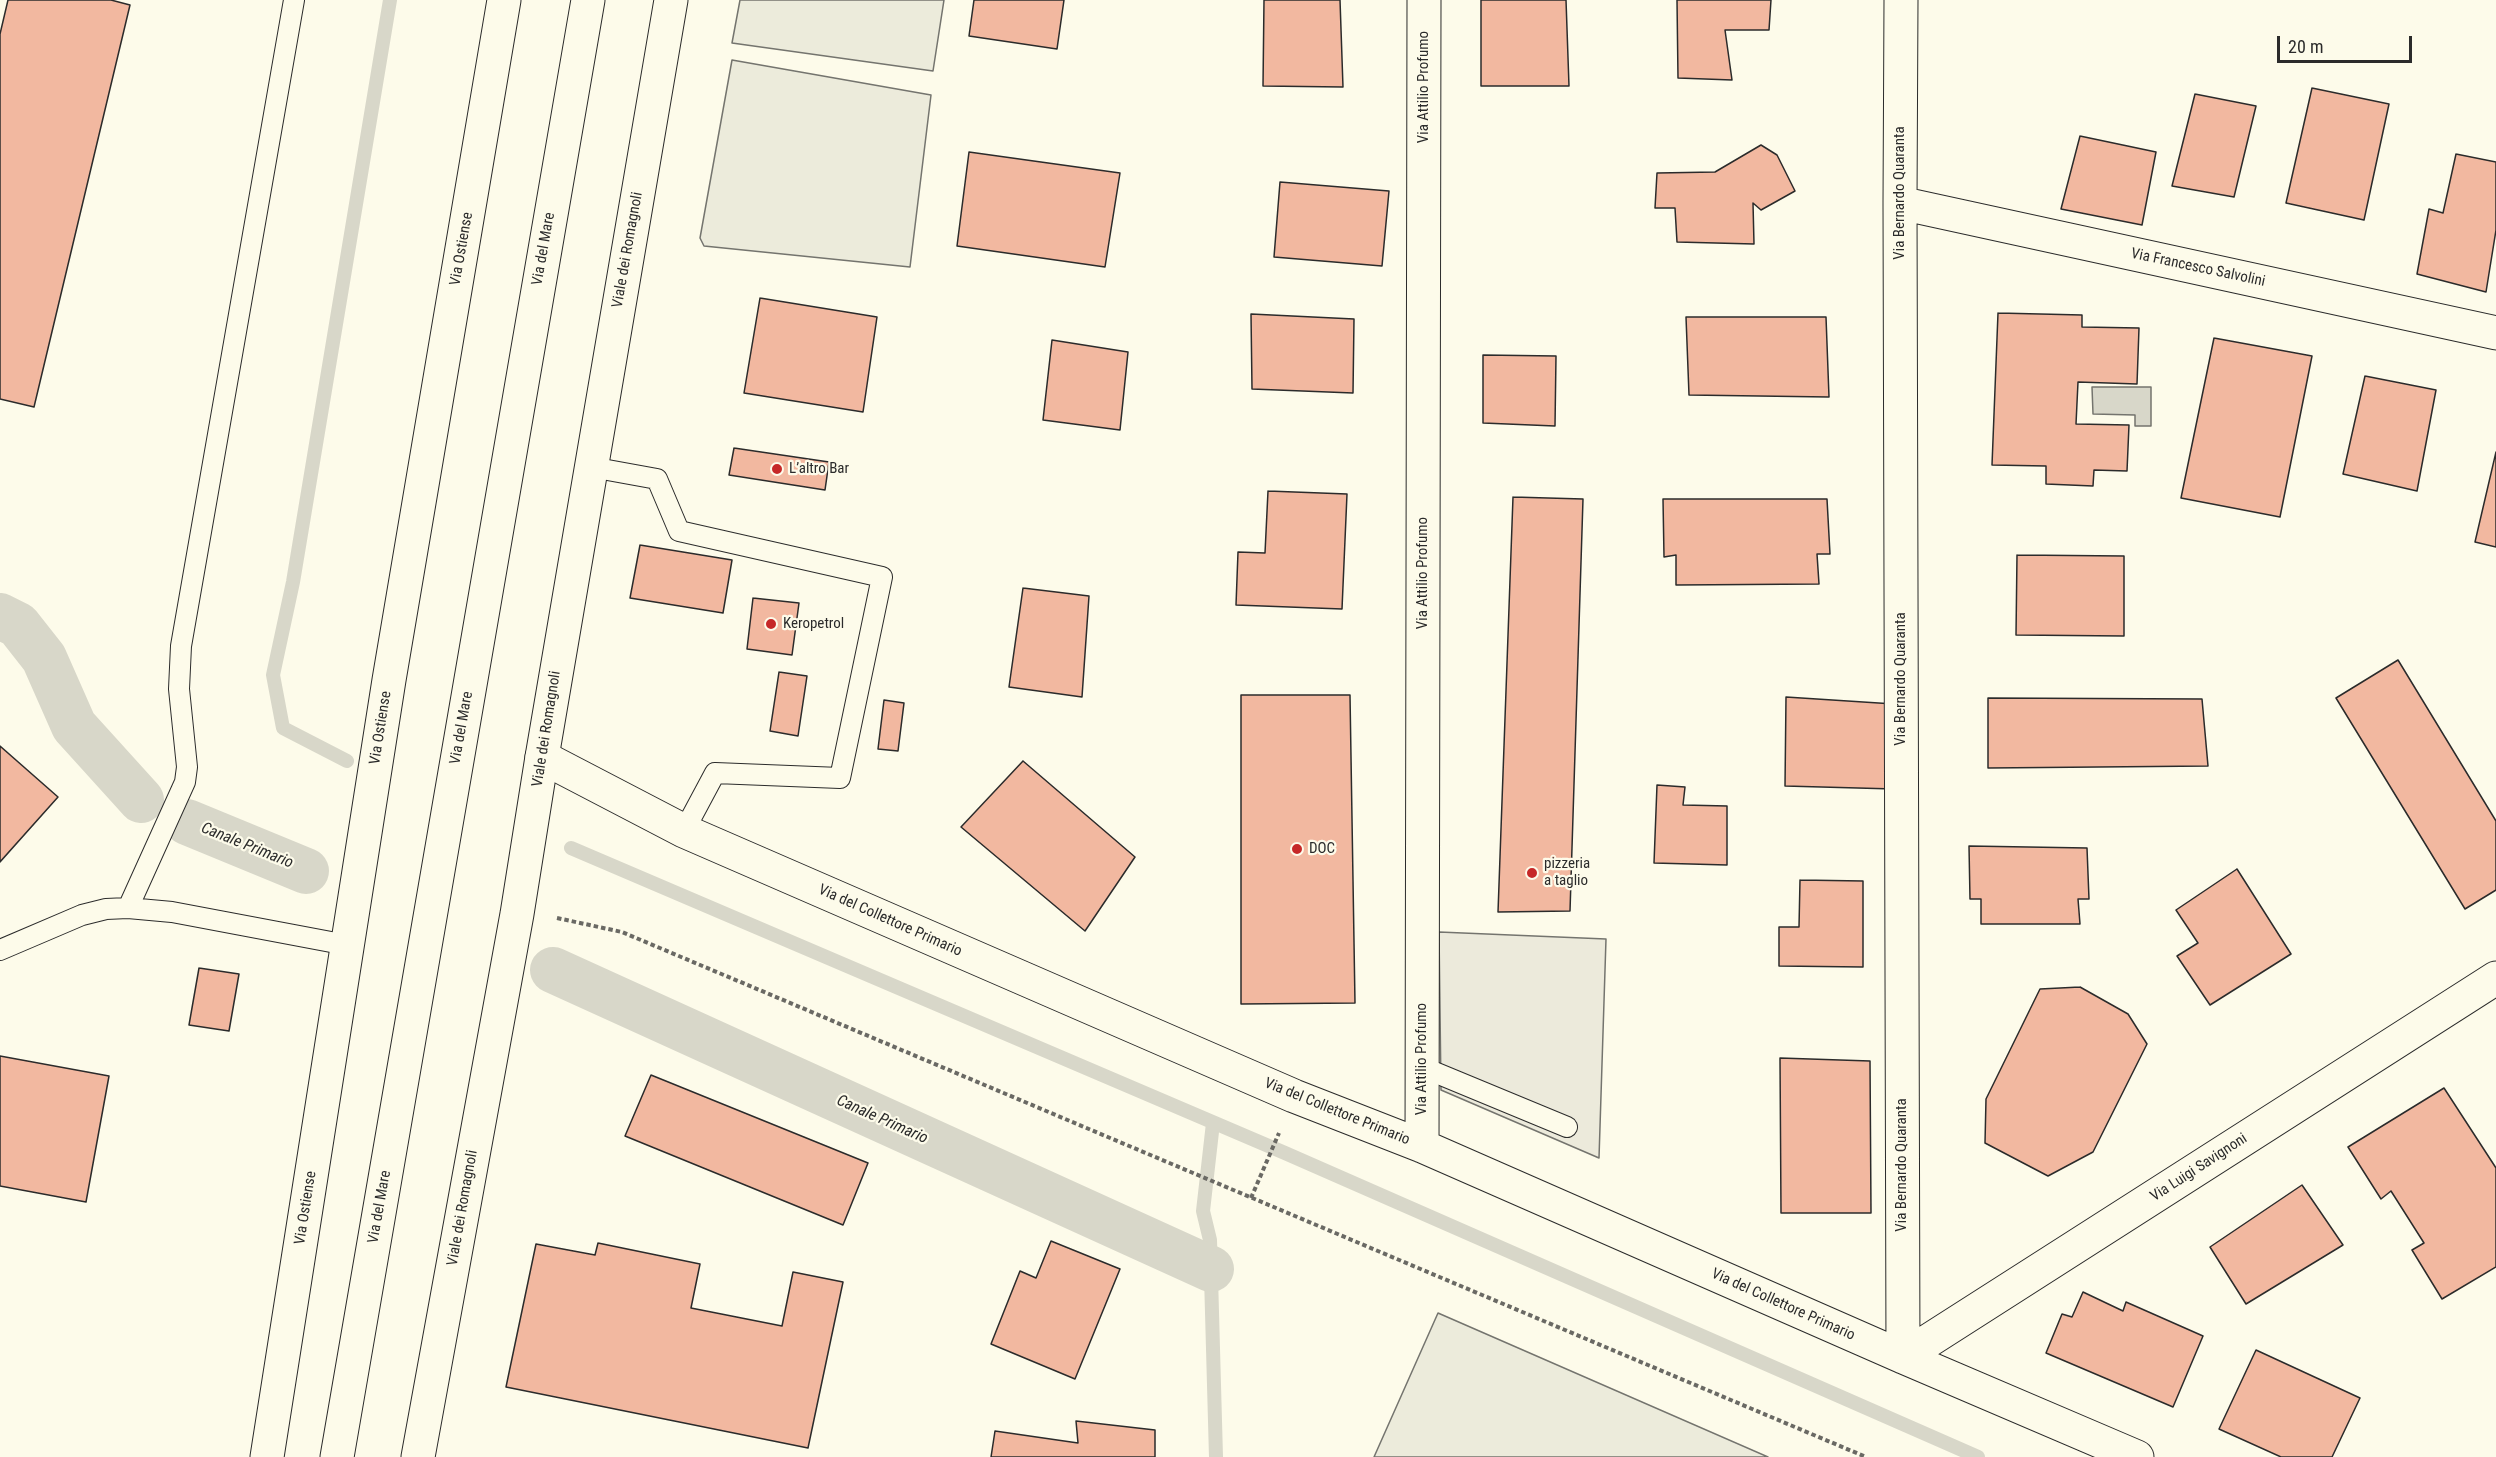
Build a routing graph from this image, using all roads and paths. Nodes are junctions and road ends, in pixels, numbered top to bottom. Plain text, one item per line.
1 (294, 0) edge
2 (504, 0) edge
3 (588, 0) edge
4 (671, 0) edge
5 (1424, 0) edge
6 (1901, 0) edge
7 (1900, 203) junction
8 (2496, 333) edge
9 (591, 467) junction
10 (542, 757) junction
11 (684, 831) junction
12 (128, 908) junction
13 (517, 914) junction
14 (347, 945) junction
15 (0, 950) edge
16 (2496, 978) edge
17 (1422, 1067) junction
18 (1294, 1096) junction
19 (1567, 1127) dead end
20 (1422, 1146) junction
21 (1251, 1198) junction
22 (1903, 1357) junction
23 (267, 1457) edge
24 (337, 1457) edge
25 (418, 1457) edge
26 (1866, 1457) edge
27 (2137, 1457) edge

1 - 12 lane
2 - 14 street, Via Ostiense
3 - 24 street, Via del Mare
4 - 9 street, Viale dei Romagnoli
5 - 17 street, Via Attilio Profumo
6 - 7 street, Via Bernardo Quaranta
7 - 8 street, Via Francesco Salvolini
7 - 22 street, Via Bernardo Quaranta
9 - 10 street, Viale dei Romagnoli
9 - 11 lane
10 - 11 street, Via del Collettore Primario
10 - 13 street, Viale dei Romagnoli
11 - 18 street, Via del Collettore Primario
12 - 14 lane
12 - 15 lane
13 - 21 path
13 - 25 street, Viale dei Romagnoli
14 - 23 street, Via Ostiense
16 - 22 street, Via Luigi Savignoni
17 - 19 lane
17 - 20 street, Via Attilio Profumo
18 - 20 street, Via del Collettore Primario
18 - 21 path
20 - 22 street, Via del Collettore Primario
21 - 26 path
22 - 27 street, Via del Collettore Primario

